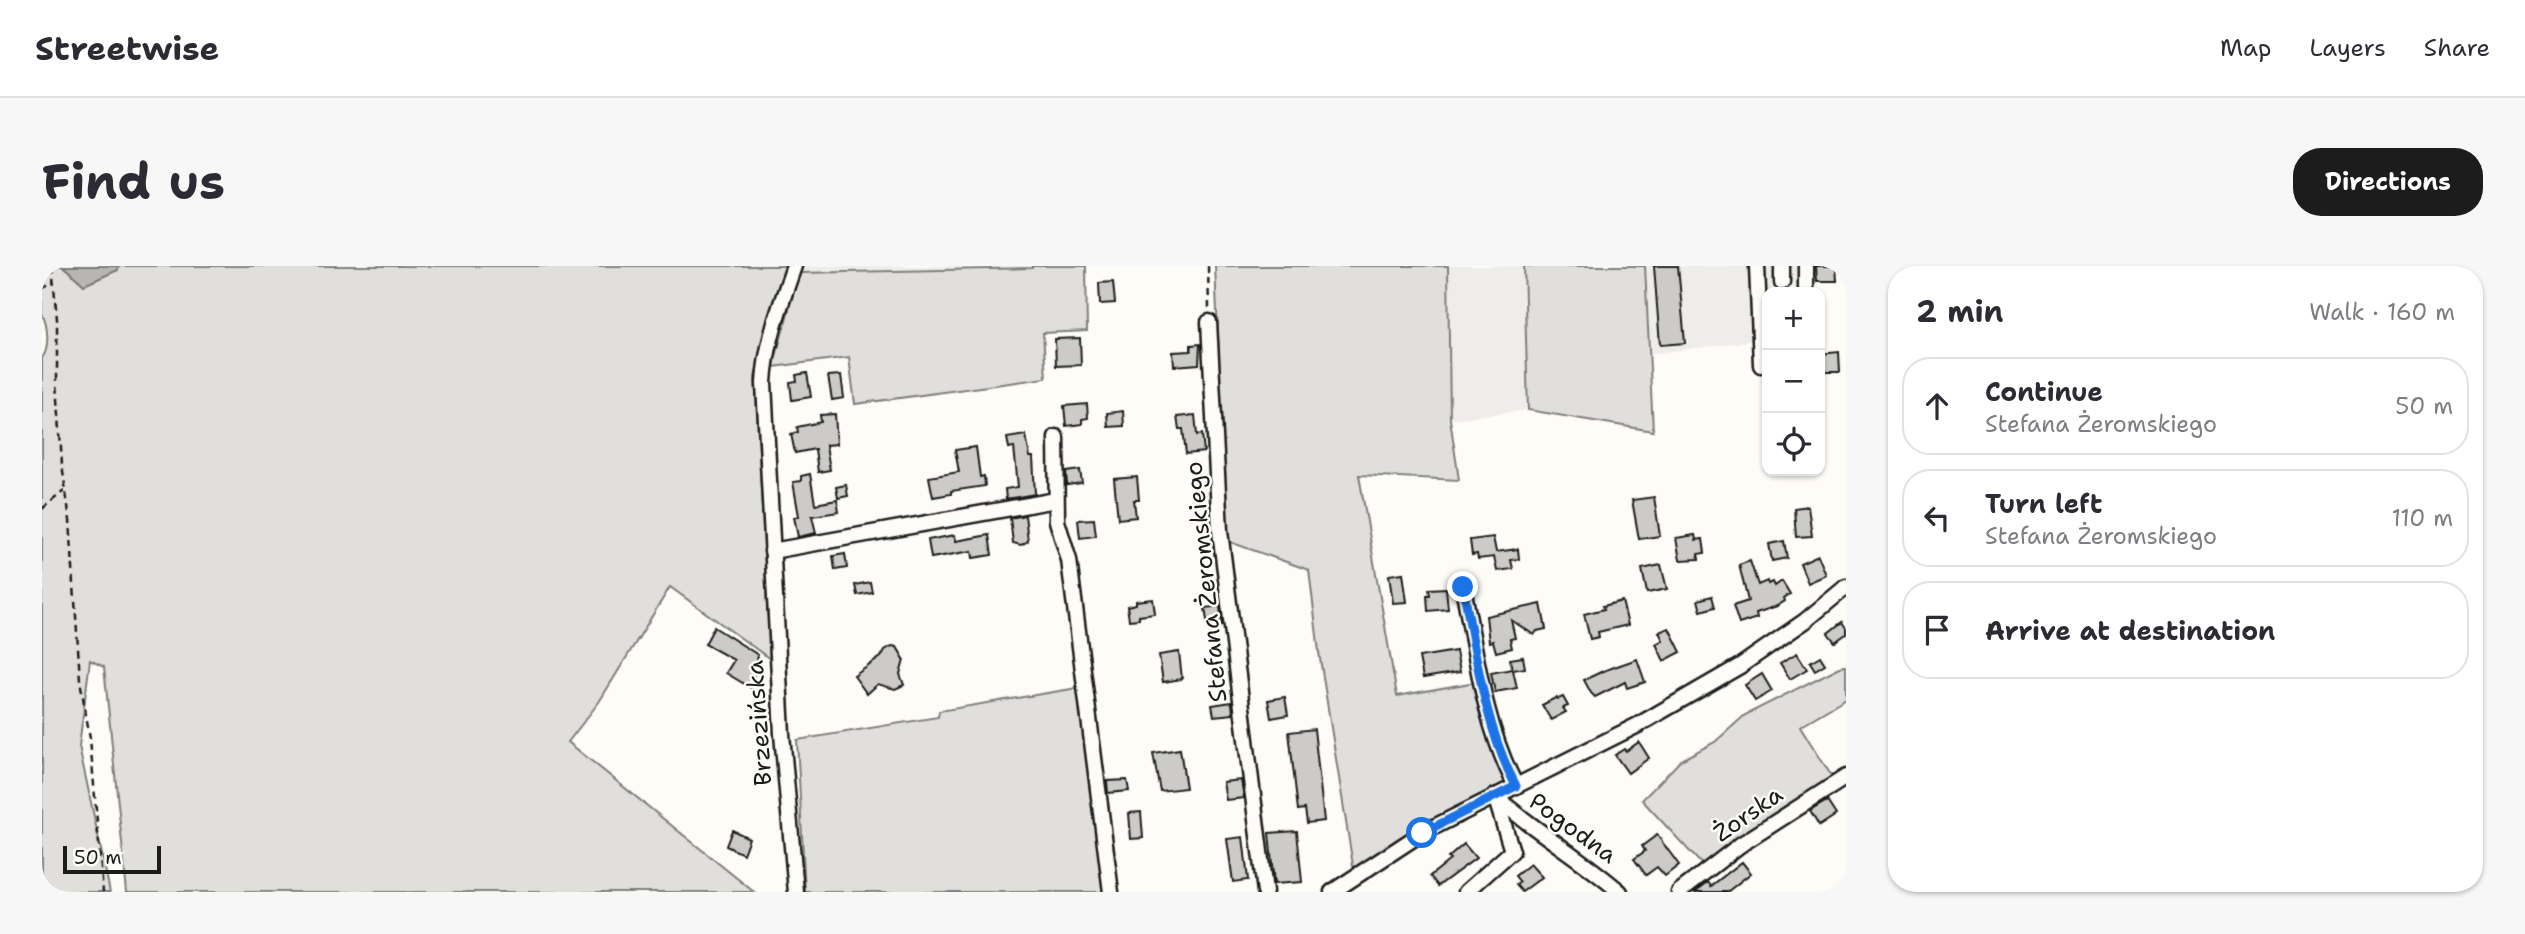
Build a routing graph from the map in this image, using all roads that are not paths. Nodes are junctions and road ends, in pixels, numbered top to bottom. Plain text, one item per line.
1 (794, 266) edge
2 (1757, 266) edge
3 (1782, 266) edge
4 (1805, 266) edge
5 (1782, 282) dead end
6 (1806, 287) edge
7 (1209, 322) road end
8 (1762, 365) dead end
9 (1056, 437) dead end
10 (1056, 500) junction
11 (772, 551) junction
12 (1463, 587) dead end
13 (1846, 587) edge
14 (1846, 777) edge
15 (1516, 786) junction
16 (1495, 796) junction
17 (796, 892) edge
18 (1111, 892) edge
19 (1265, 892) edge
20 (1332, 892) edge
21 (1466, 892) edge
22 (1620, 892) edge
23 (1679, 892) edge

1 - 11 street, Brzezińska
2 - 8 street
3 - 5 street
4 - 6 street
7 - 19 street, Stefana Żeromskiego
9 - 10 street
10 - 11 street
10 - 18 street
11 - 17 street, Brzezińska
12 - 15 street
13 - 15 street
14 - 23 street, Żorska
15 - 16 street
16 - 20 street
16 - 21 street, Pogodna
16 - 22 street, Pogodna

